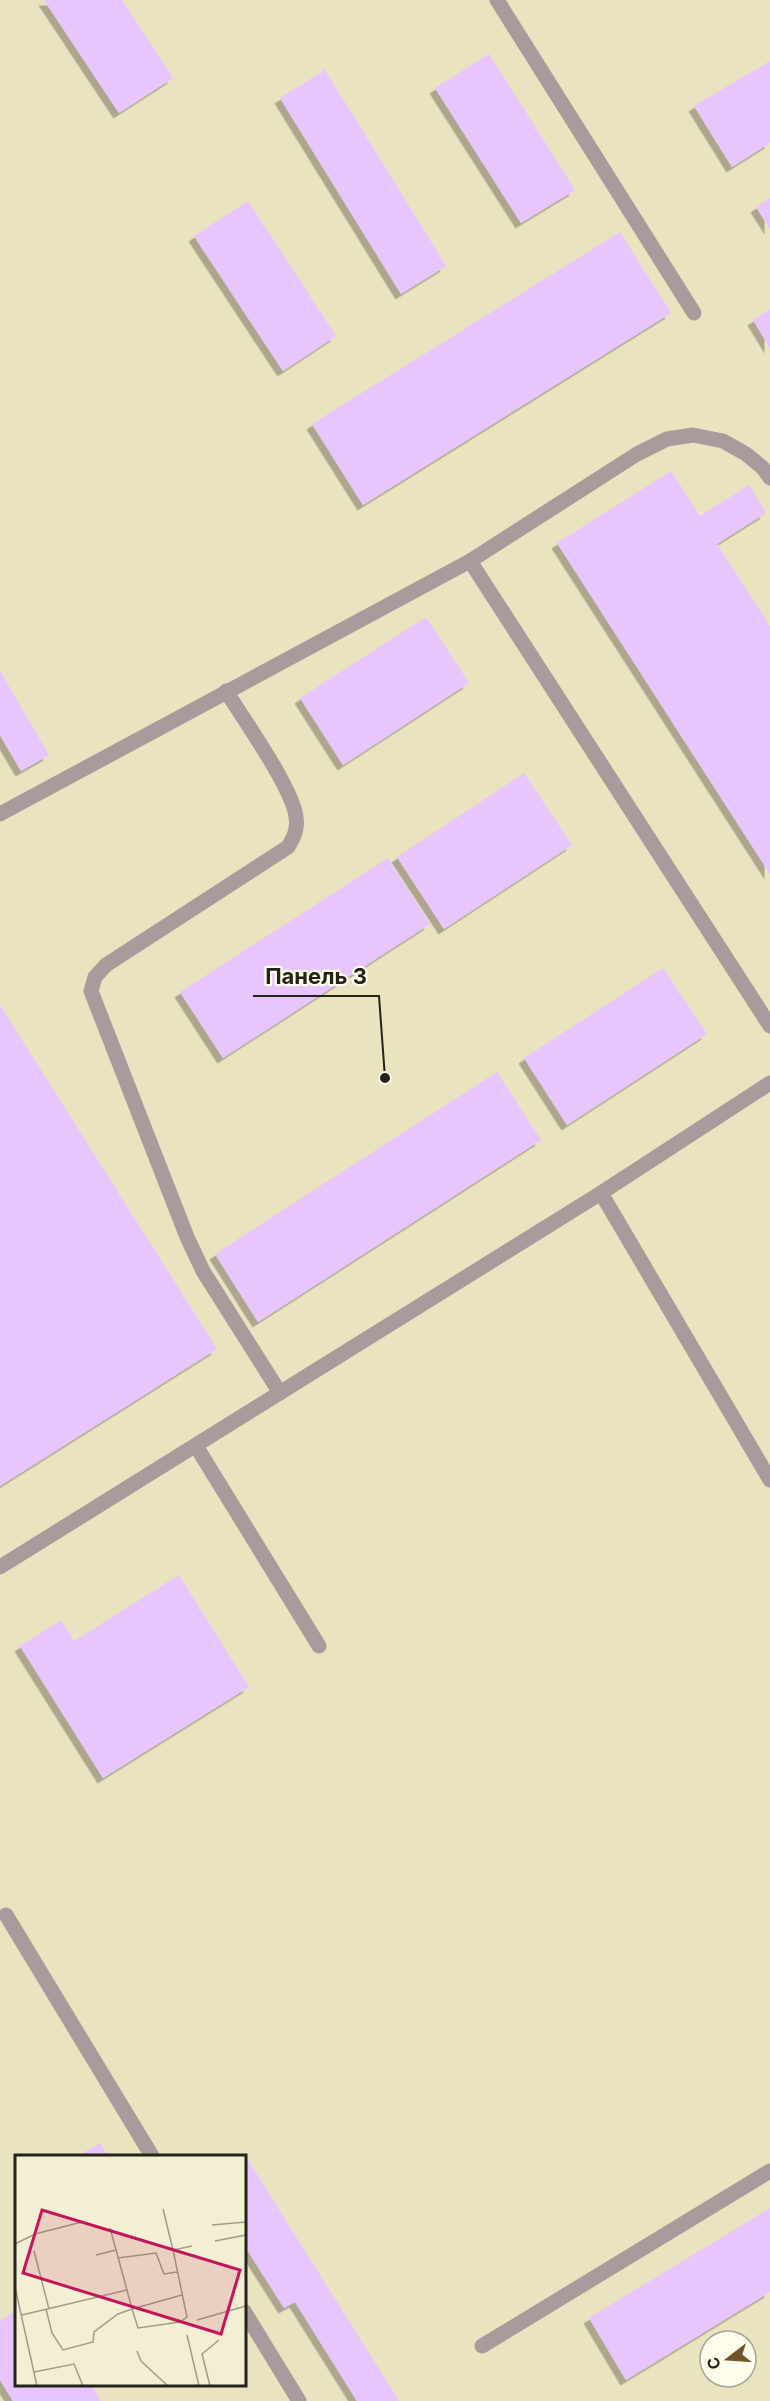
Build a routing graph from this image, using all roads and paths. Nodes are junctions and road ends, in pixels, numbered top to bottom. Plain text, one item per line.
1 (497, 0) edge
2 (694, 313) dead end
3 (770, 478) edge
4 (470, 561) junction
5 (226, 691) junction
6 (2, 807) edge
7 (770, 1026) edge
8 (770, 1083) edge
9 (601, 1193) junction
10 (280, 1393) junction
11 (196, 1446) junction
12 (770, 1480) edge
13 (0, 1567) edge
14 (320, 1646) dead end
15 (6, 1915) dead end
16 (151, 2155) edge
17 (770, 2171) edge
18 (246, 2314) edge
19 (482, 2346) dead end
20 (300, 2401) edge

1 - 2 lane
3 - 4 lane
4 - 5 lane
4 - 7 lane
5 - 6 lane
5 - 10 lane
8 - 9 lane
9 - 10 lane
9 - 12 lane
10 - 11 lane
11 - 13 lane
11 - 14 lane
15 - 16 lane
17 - 19 lane
18 - 20 lane

